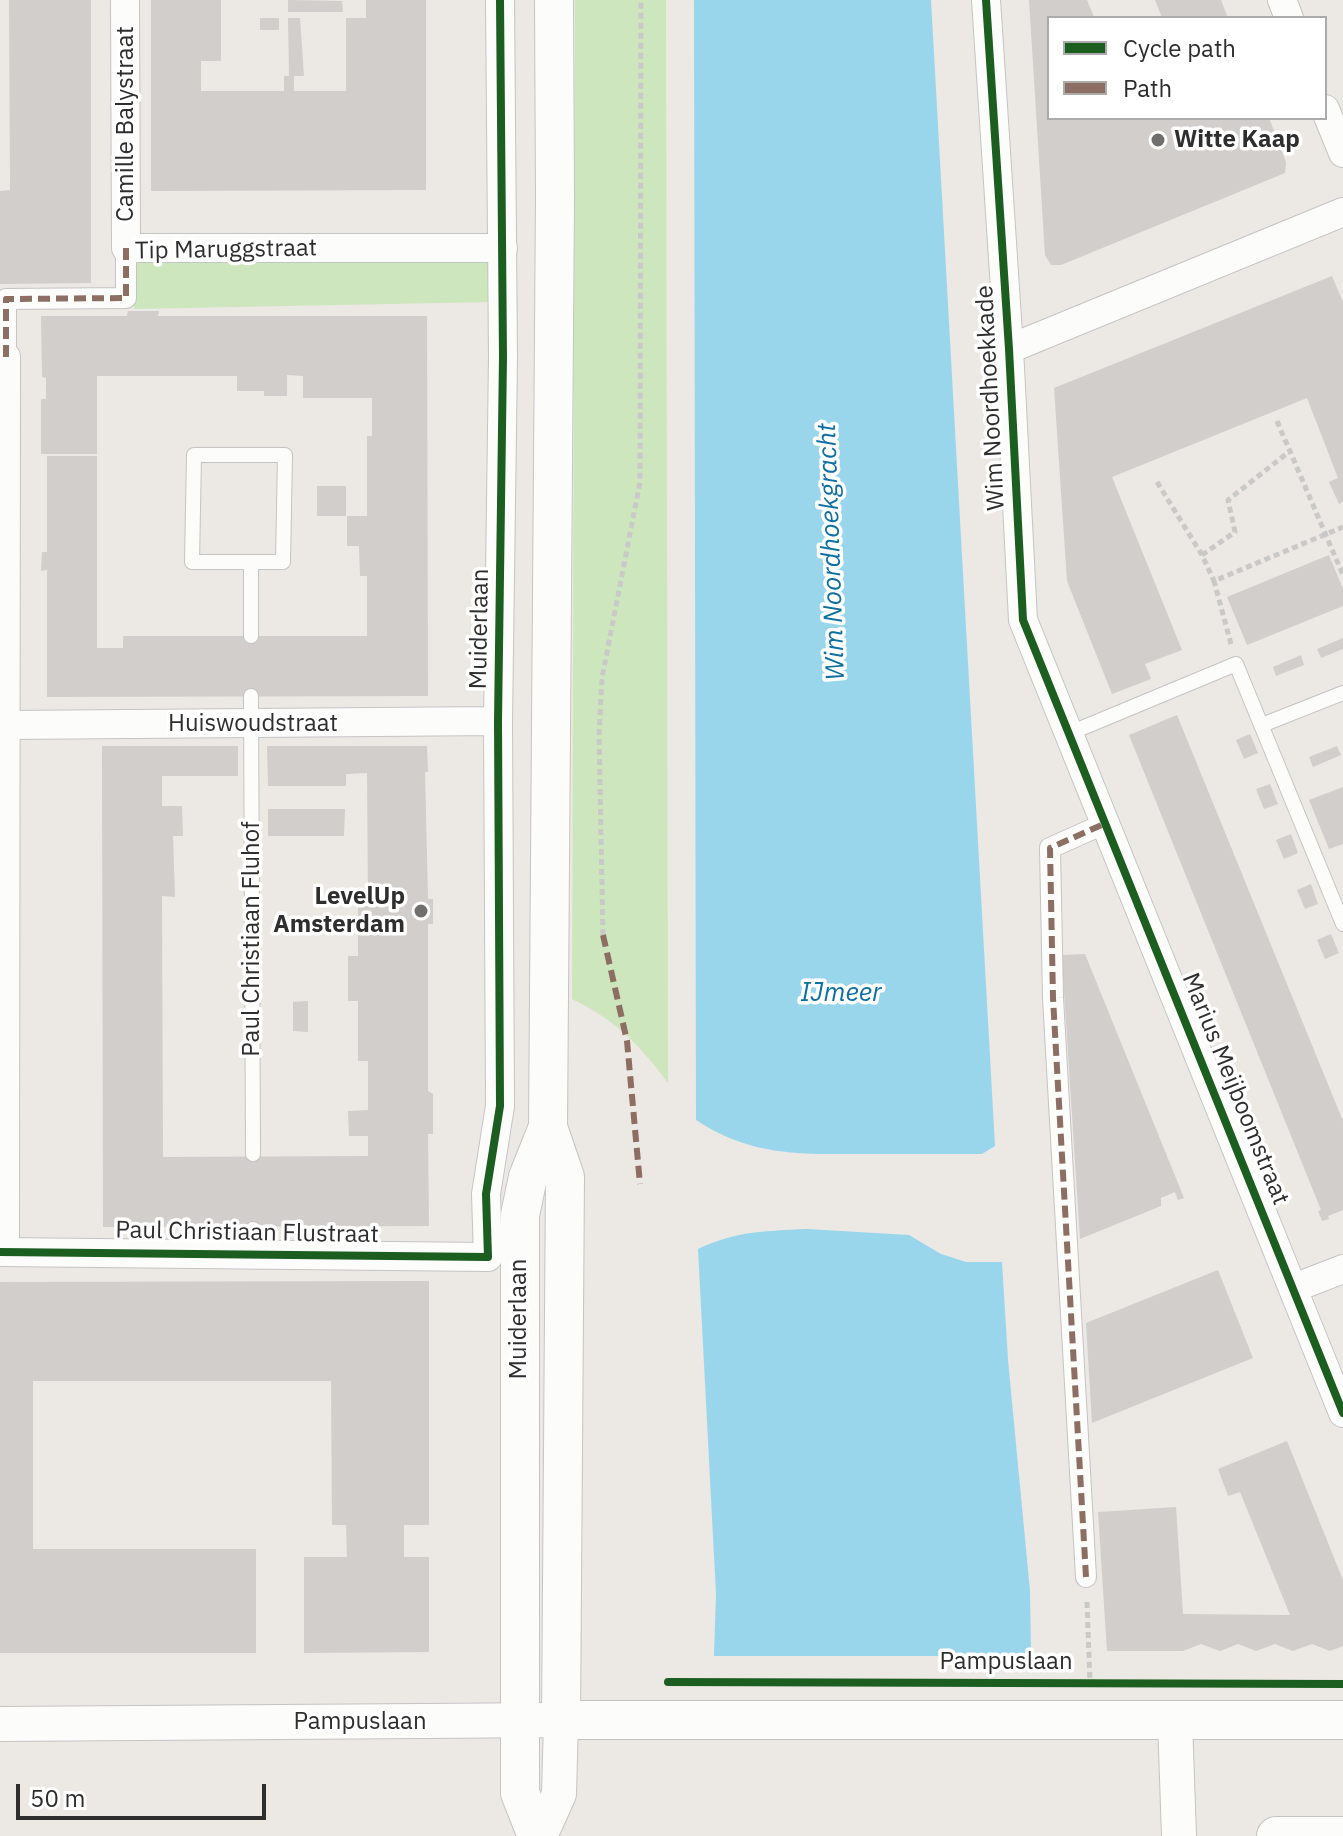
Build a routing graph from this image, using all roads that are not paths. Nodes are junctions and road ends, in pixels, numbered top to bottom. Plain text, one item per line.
1 (125, 0) edge
2 (500, 0) edge
3 (554, 0) edge
4 (986, 0) edge
5 (1327, 114) edge
6 (1343, 153) edge
7 (1343, 212) edge
8 (126, 248) junction
9 (503, 248) junction
10 (1009, 349) junction
11 (3, 357) edge
12 (251, 562) junction
13 (251, 636) dead end
14 (1343, 693) edge
15 (251, 710) junction
16 (498, 721) junction
17 (8, 725) junction
18 (1262, 725) junction
19 (1070, 733) junction
20 (1089, 781) joint
21 (1106, 823) junction
22 (3, 899) edge
23 (1343, 924) edge
24 (548, 1127) junction
25 (253, 1154) dead end
26 (2, 1252) edge
27 (488, 1257) joint
28 (1343, 1269) edge
29 (1294, 1288) junction
30 (1343, 1413) edge
31 (521, 1516) junction
32 (563, 1517) junction
33 (1086, 1577) road end
34 (561, 1720) junction
35 (1175, 1720) junction
36 (1343, 1720) edge
37 (520, 1721) junction
38 (0, 1724) edge
39 (538, 1836) edge
40 (1179, 1836) edge
41 (1276, 1836) edge
42 (1343, 1836) edge

1 - 8 street, Camille Balystraat
2 - 9 street, Muiderlaan
3 - 24 main road, Muiderlaan
4 - 10 street, Wim Noordhoekkade
5 - 6 street
7 - 10 street
8 - 9 street, Tip Maruggstraat
8 - 11 street, Tip Maruggstraat
9 - 16 street, Muiderlaan
10 - 19 street, Wim Noordhoekkade
11 - 17 street
12 - 12 lane
12 - 13 lane
14 - 18 lane
15 - 16 street, Huiswoudstraat
15 - 17 street, Huiswoudstraat
15 - 25 lane, Paul Christiaan Fluhof
16 - 27 street, Muiderlaan
17 - 22 street
18 - 19 lane
18 - 23 lane
19 - 20 street, Wim Noordhoekkade
20 - 21 street, Marius Meijboomstraat
21 - 29 street, Marius Meijboomstraat
21 - 33 street
22 - 26 street
24 - 31 main road, Muiderlaan
24 - 32 main road, Muiderlaan
26 - 27 street, Paul Christiaan Flustraat
28 - 29 street
29 - 30 street, Marius Meijboomstraat
31 - 32 street
31 - 37 main road, Muiderlaan
32 - 34 main road, Muiderlaan
34 - 35 main road, Pampuslaan
34 - 37 street, Pampuslaan
34 - 39 street, Muiderlaan
35 - 36 main road, Pampuslaan
35 - 40 street
37 - 38 street, Pampuslaan
37 - 39 main road, Muiderlaan
41 - 42 main road

